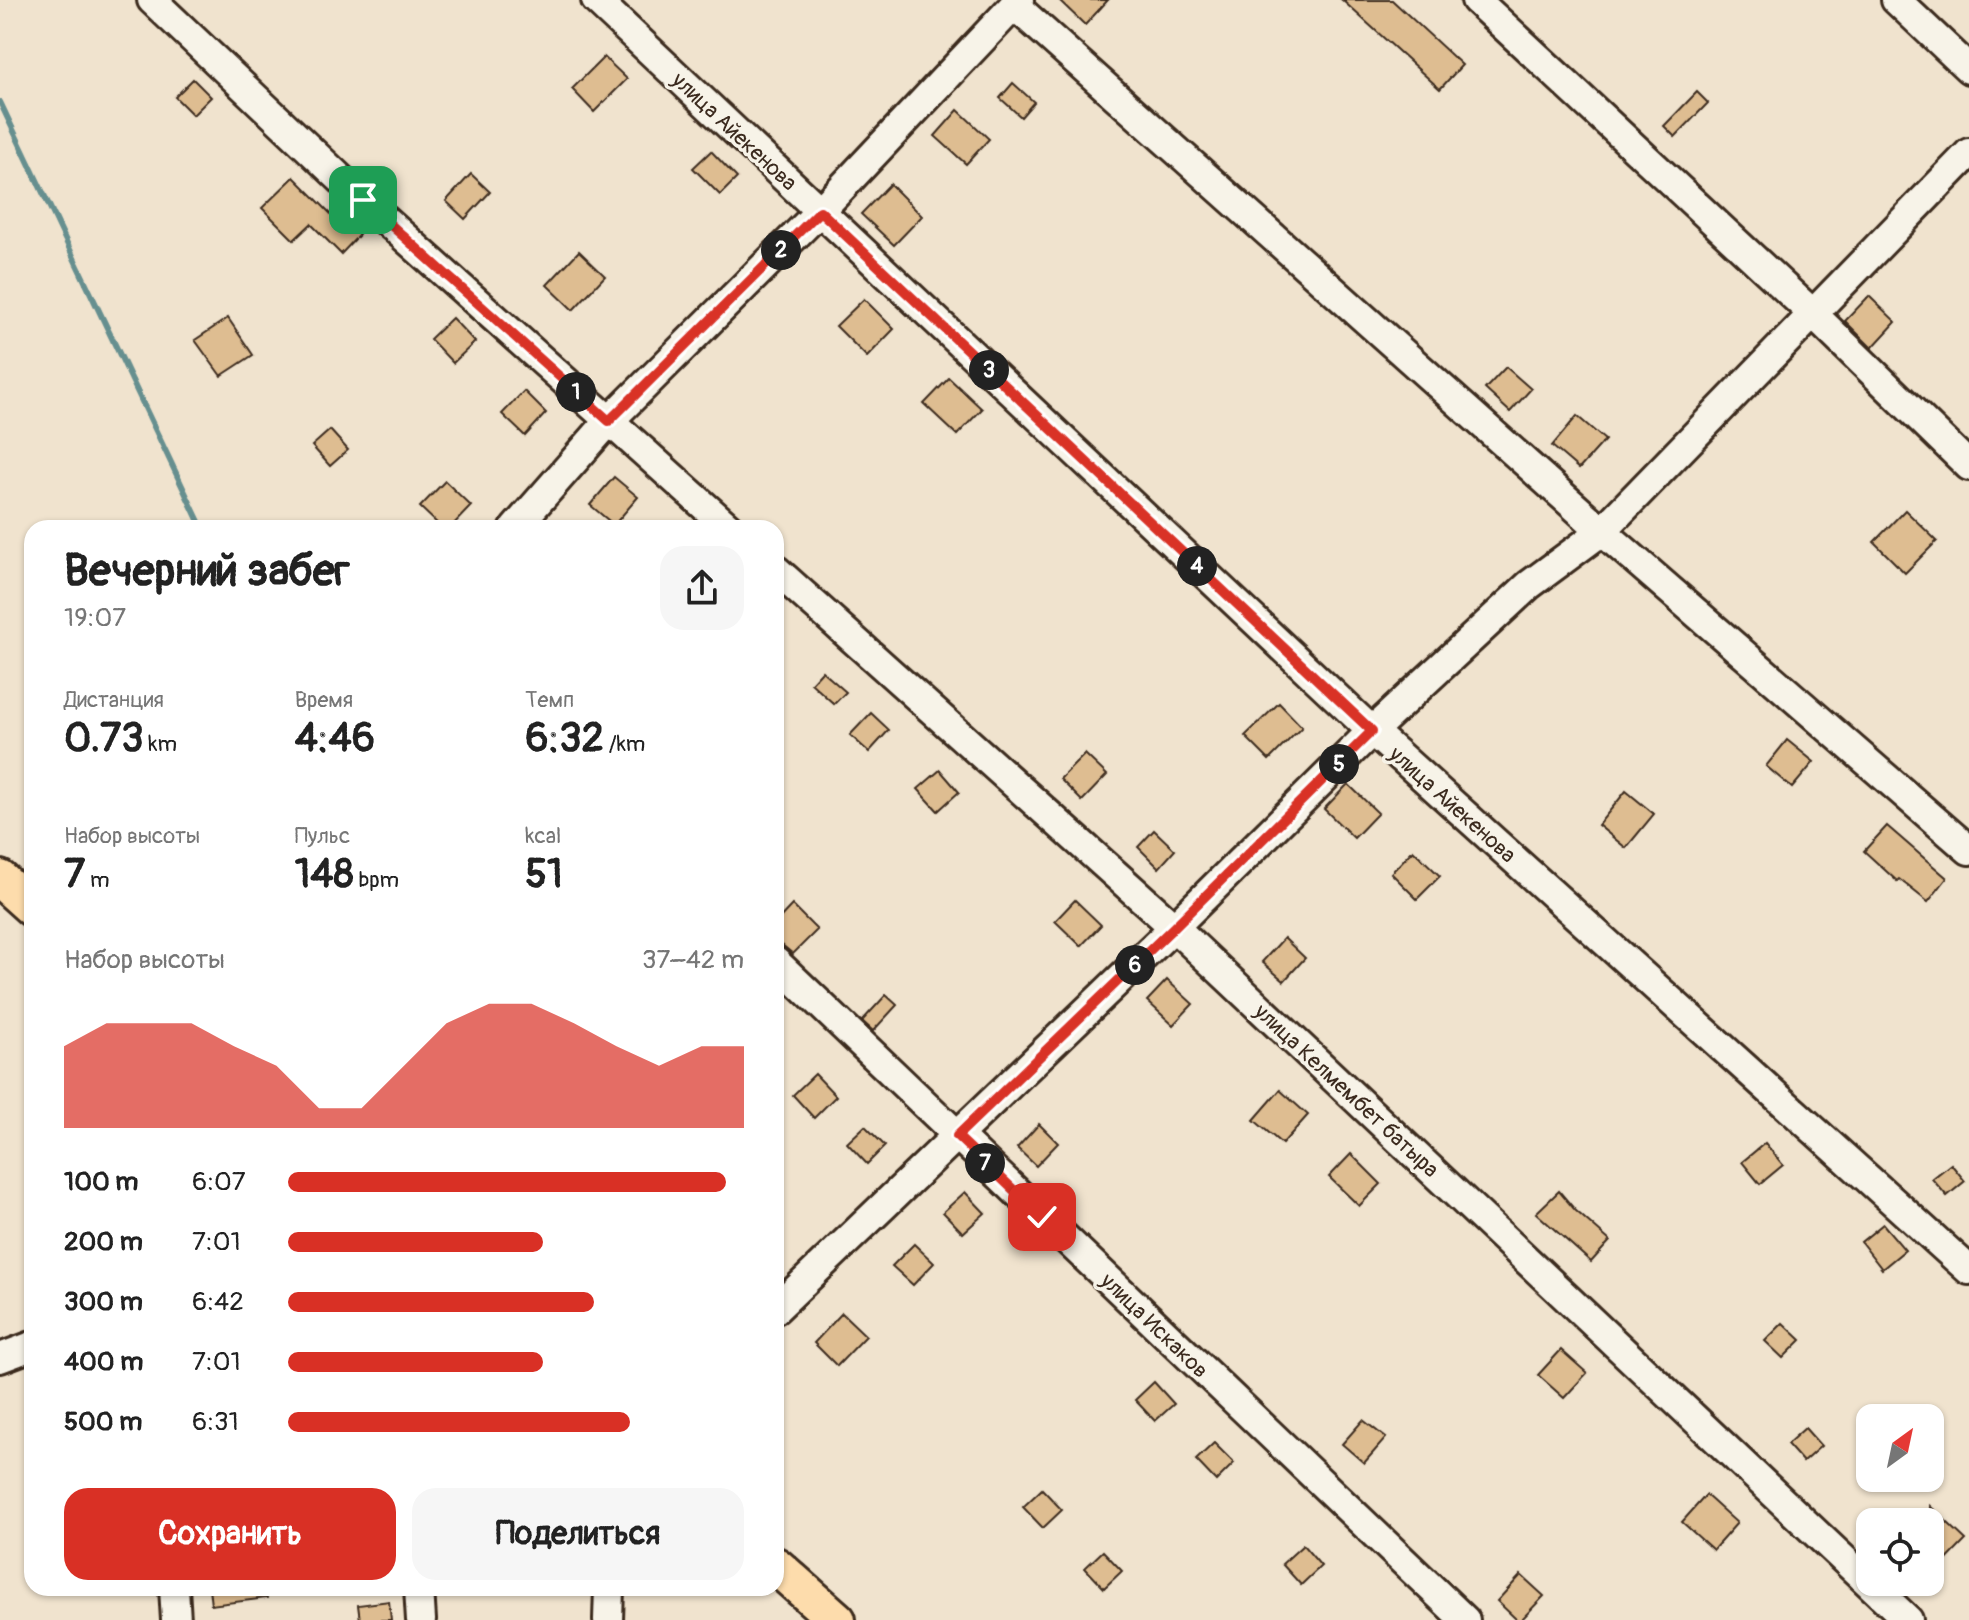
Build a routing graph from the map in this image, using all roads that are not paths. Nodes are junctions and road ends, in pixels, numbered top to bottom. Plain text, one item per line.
1 (152, 0) edge
2 (596, 0) edge
3 (1476, 0) edge
4 (1896, 0) edge
5 (1016, 3) edge
6 (1969, 69) edge
7 (1969, 153) edge
8 (820, 211) junction
9 (1813, 314) junction
10 (609, 421) junction
11 (1969, 466) edge
12 (522, 520) edge
13 (720, 520) edge
14 (1602, 531) junction
15 (784, 577) edge
16 (1372, 731) junction
17 (1969, 850) edge
18 (0, 879) edge
19 (24, 901) edge
20 (1174, 927) junction
21 (784, 970) edge
22 (957, 1136) junction
23 (1969, 1270) edge
24 (784, 1301) edge
25 (24, 1349) edge
26 (0, 1358) edge
27 (784, 1573) edge
28 (174, 1596) edge
29 (420, 1596) edge
30 (609, 1596) edge
31 (176, 1620) edge
32 (421, 1620) edge
33 (608, 1620) edge
34 (837, 1620) edge
35 (1465, 1620) edge
36 (1908, 1620) edge

1 - 10 street
2 - 8 street, улица Айекенова
3 - 9 street
4 - 6 street
5 - 8 street
5 - 14 street
7 - 9 street
8 - 10 street
8 - 16 street, улица Айекенова
9 - 11 street
9 - 14 street
10 - 12 street
10 - 13 street
14 - 16 street
14 - 17 street
15 - 20 street, улица Келмембет батыра
16 - 20 street
16 - 23 street, улица Айекенова
18 - 19 main road
20 - 22 street
20 - 36 street, улица Келмембет батыра
21 - 22 street, улица Искаков
22 - 24 street
22 - 35 street, улица Искаков
25 - 26 street
27 - 34 main road
28 - 31 street
29 - 32 street
30 - 33 street

